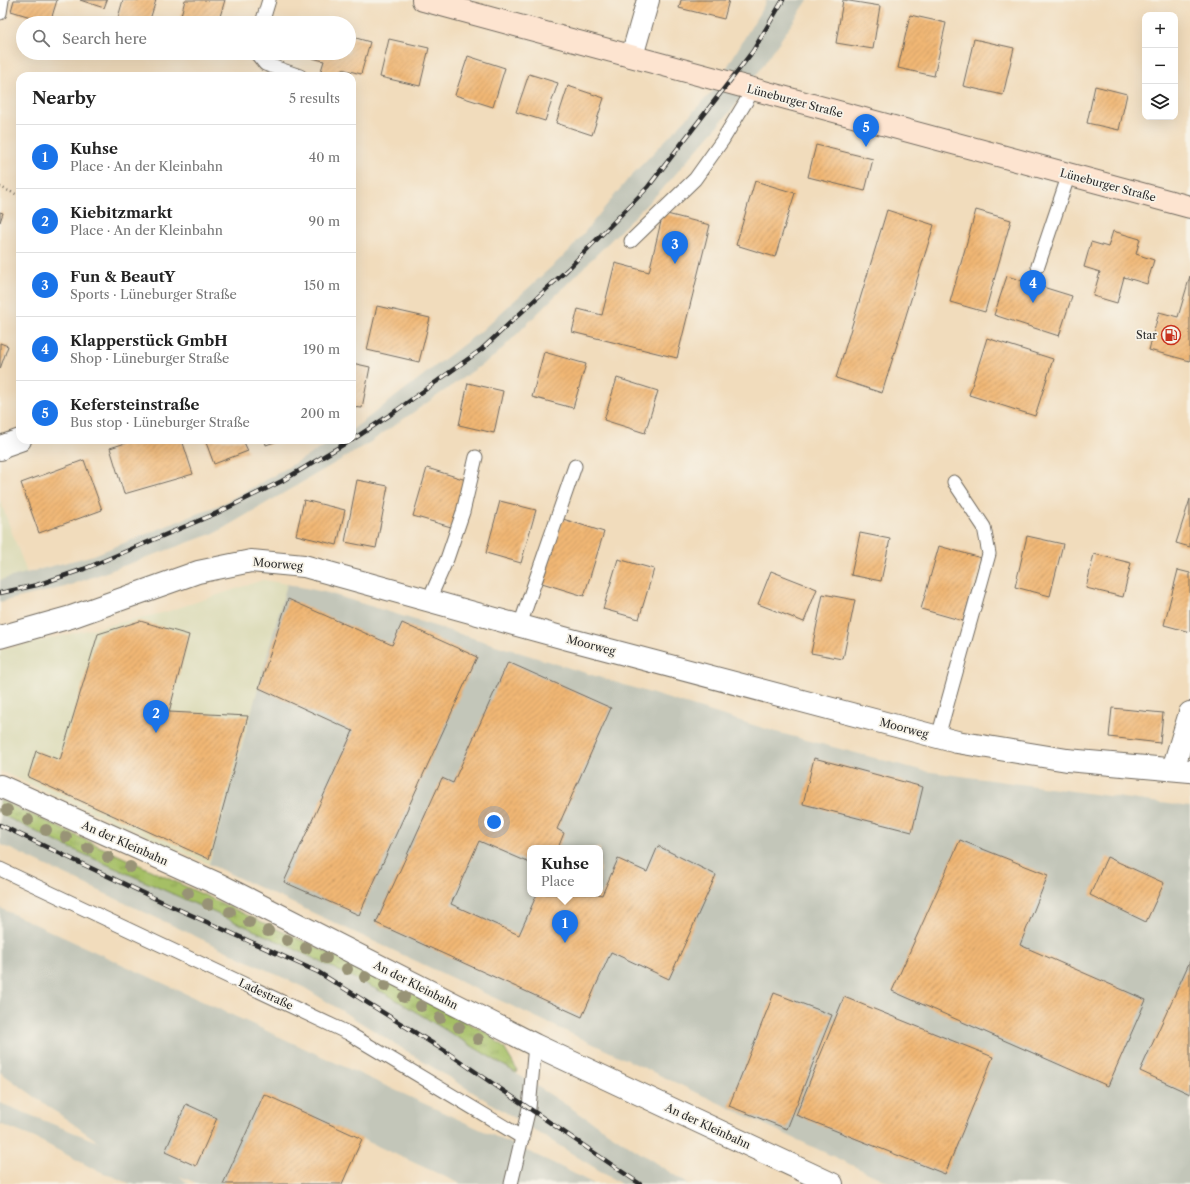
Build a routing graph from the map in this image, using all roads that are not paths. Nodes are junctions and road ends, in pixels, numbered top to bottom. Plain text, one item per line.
1 (2, 0) edge
2 (269, 0) edge
3 (423, 0) edge
4 (648, 0) edge
5 (0, 13) edge
6 (264, 16) edge
7 (632, 56) junction
8 (262, 60) edge
9 (288, 72) edge
10 (753, 90) junction
11 (1069, 174) junction
12 (1190, 207) edge
13 (631, 241) dead end
14 (1038, 266) dead end
15 (16, 441) edge
16 (0, 449) edge
17 (476, 457) dead end
18 (574, 466) dead end
19 (954, 482) dead end
20 (429, 600) junction
21 (520, 625) junction
22 (0, 637) edge
23 (1190, 713) edge
24 (938, 737) junction
25 (1182, 770) edge
26 (0, 786) edge
27 (0, 869) edge
28 (534, 1045) junction
29 (523, 1138) junction
30 (510, 1184) edge
31 (832, 1184) edge

1 - 5 lane
2 - 6 lane
3 - 7 main road, Lüneburger Straße
4 - 7 street
7 - 10 main road, Lüneburger Straße
8 - 9 lane
10 - 11 main road, Lüneburger Straße
10 - 13 lane
11 - 12 main road, Lüneburger Straße
11 - 14 lane
15 - 16 street
17 - 20 lane
18 - 21 lane
19 - 24 lane
20 - 21 street, Moorweg
20 - 22 street, Moorweg
21 - 24 street, Moorweg
23 - 25 street
24 - 25 street, Moorweg
26 - 28 street, An der Kleinbahn
27 - 29 lane, Ladestraße
28 - 29 lane
28 - 31 street, An der Kleinbahn
29 - 30 lane

